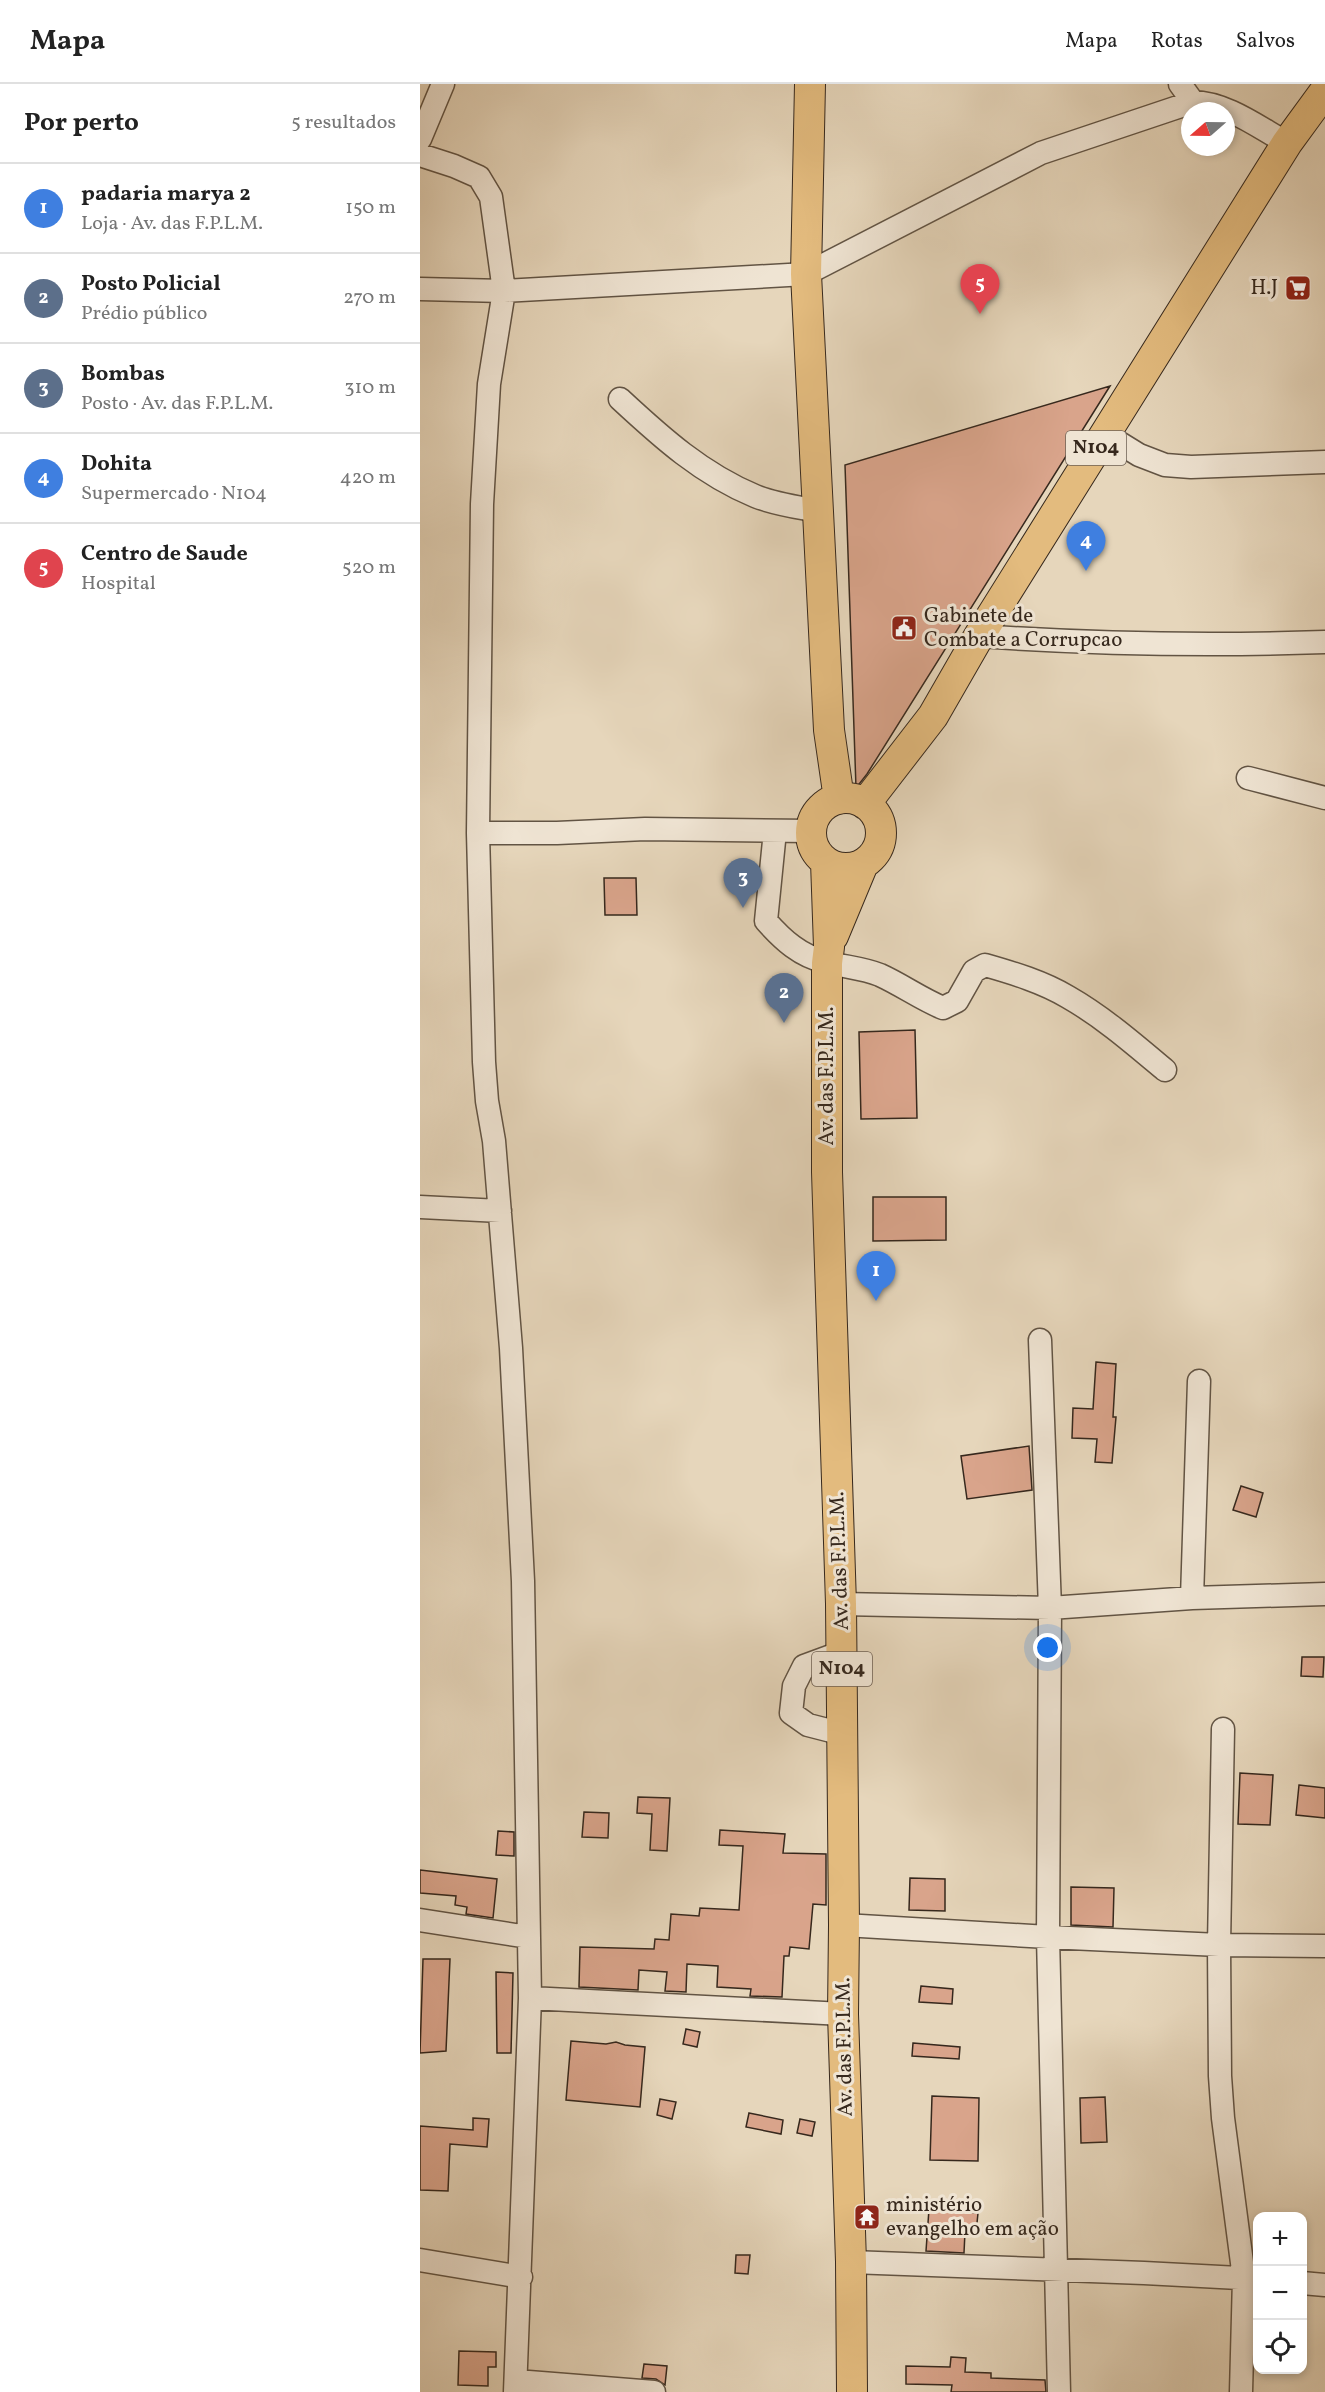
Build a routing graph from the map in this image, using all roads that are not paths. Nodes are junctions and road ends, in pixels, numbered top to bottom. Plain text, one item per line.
1 (443, 84) edge
2 (810, 84) edge
3 (1325, 91) edge
4 (1186, 93) edge
5 (420, 139) edge
6 (1287, 143) junction
7 (420, 155) edge
8 (806, 274) junction
9 (420, 289) edge
10 (504, 291) junction
11 (620, 399) dead end
12 (1105, 434) junction
13 (1325, 462) edge
14 (818, 512) junction
15 (979, 636) junction
16 (1325, 642) edge
17 (1248, 778) dead end
18 (1325, 798) edge
19 (852, 801) junction
20 (775, 831) junction
21 (811, 831) junction
22 (478, 833) junction
23 (826, 862) junction
24 (863, 864) junction
25 (828, 955) junction
26 (1165, 1070) dead end
27 (420, 1207) edge
28 (500, 1211) junction
29 (1040, 1340) dead end
30 (1199, 1381) dead end
31 (1325, 1594) edge
32 (1192, 1598) junction
33 (841, 1604) junction
34 (1050, 1608) junction
35 (842, 1652) junction
36 (1223, 1729) dead end
37 (843, 1734) junction
38 (420, 1920) edge
39 (844, 1925) junction
40 (528, 1937) junction
41 (1048, 1938) junction
42 (1219, 1945) junction
43 (1325, 1946) edge
44 (530, 1998) junction
45 (843, 2014) junction
46 (420, 2260) edge
47 (851, 2262) junction
48 (1057, 2270) junction
49 (521, 2277) junction
50 (1251, 2278) edge
51 (1307, 2283) edge
52 (1325, 2285) edge
53 (515, 2386) edge
54 (654, 2392) edge
55 (852, 2392) edge
56 (1059, 2392) edge
57 (1241, 2392) edge

1 - 5 street
2 - 8 main road
3 - 6 main road, N104 / N104
4 - 6 street
4 - 8 street
6 - 12 main road, N104 / N104
7 - 10 street
8 - 10 street
8 - 14 main road
9 - 10 street
10 - 22 street
11 - 14 street
12 - 13 street
12 - 15 main road, N104 / N104
14 - 19 main road
15 - 16 street
15 - 19 main road, N104 / N104
17 - 18 street
19 - 21 main road, N104 / N104
19 - 24 main road, N104
20 - 21 street
20 - 22 street
20 - 25 street
21 - 23 main road, N104
22 - 28 street
23 - 24 main road
23 - 25 main road, Av. das F.P.L.M. / N104
24 - 25 main road, Av. das F.P.L.M. / N104
25 - 26 street
25 - 33 main road, Av. das F.P.L.M. / N104
27 - 28 street
28 - 40 street
29 - 34 street
30 - 32 street
31 - 32 street
32 - 34 street
33 - 34 street
33 - 35 main road, Av. das F.P.L.M. / N104
34 - 41 street
35 - 37 main road, Av. das F.P.L.M. / N104
35 - 37 street
36 - 42 street
37 - 39 main road, Av. das F.P.L.M. / N104
38 - 40 street
39 - 41 street
39 - 45 main road, Av. das F.P.L.M. / N104
40 - 44 street
41 - 42 street
41 - 48 street
42 - 43 street
42 - 50 street
44 - 45 street
44 - 49 street
45 - 47 main road, Av. das F.P.L.M. / N104
46 - 49 street
47 - 48 street
47 - 55 main road, Av. das F.P.L.M. / N104
48 - 50 street
48 - 56 street
49 - 53 street
50 - 57 street
51 - 52 street
53 - 54 street

